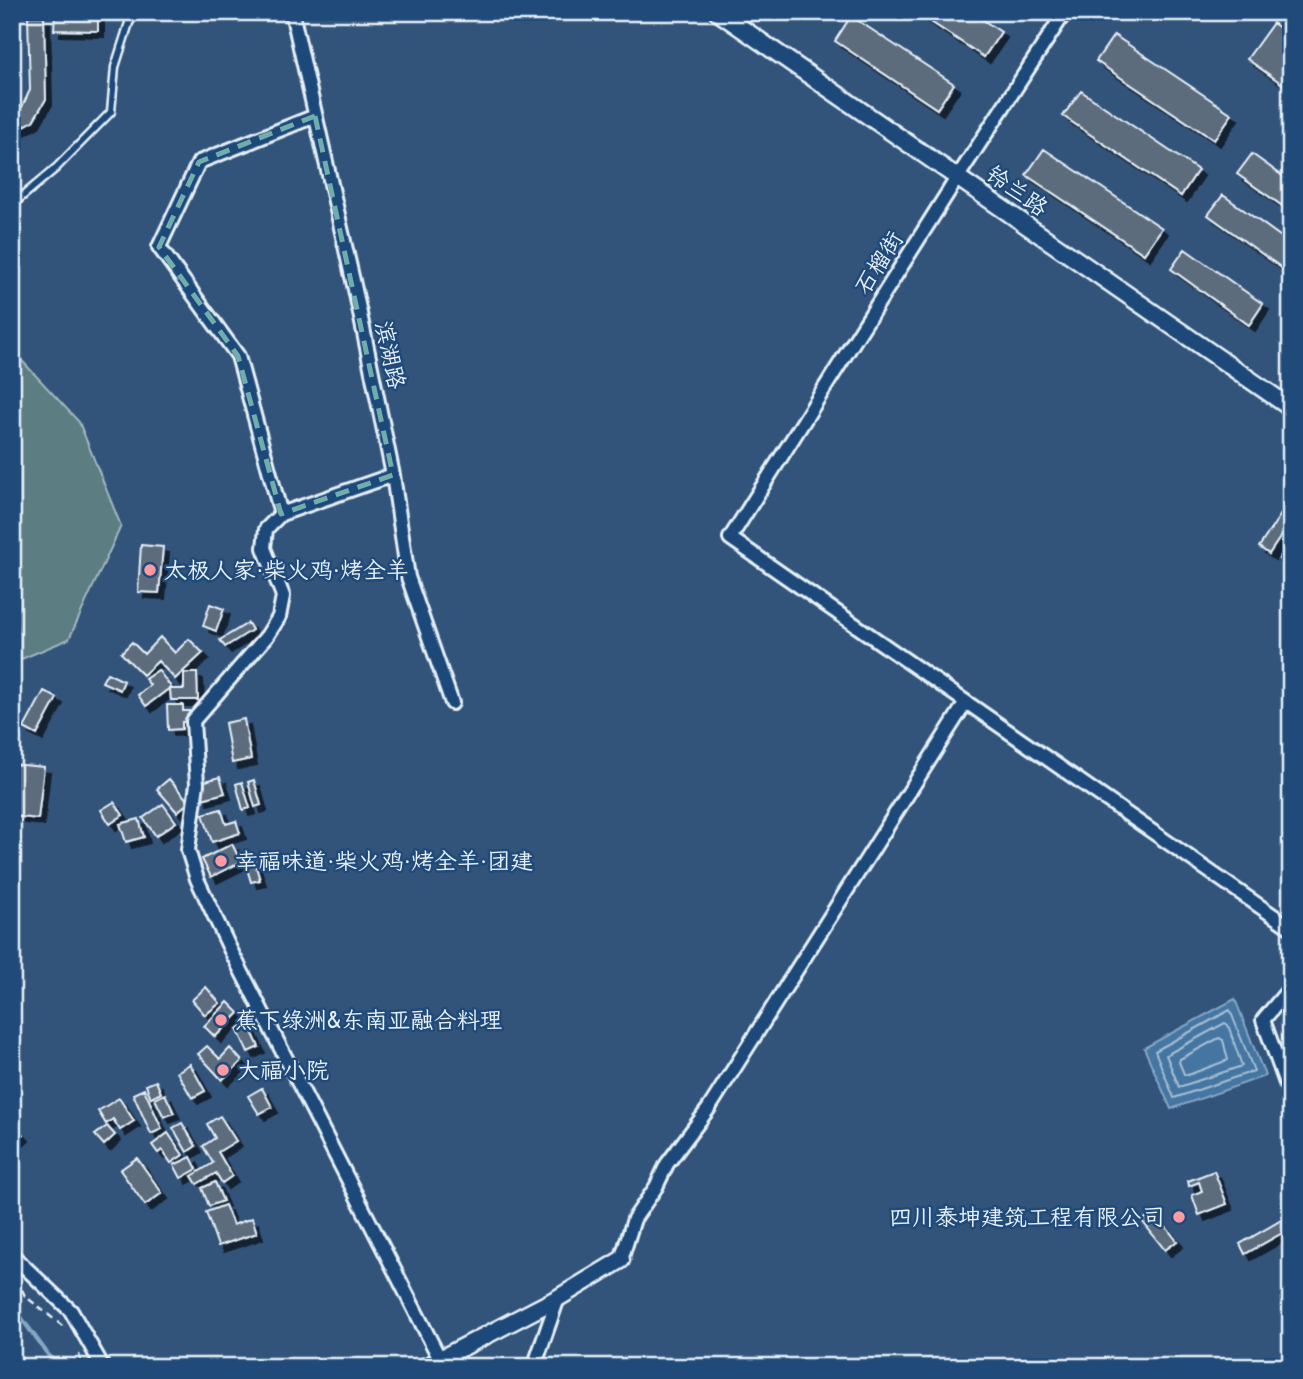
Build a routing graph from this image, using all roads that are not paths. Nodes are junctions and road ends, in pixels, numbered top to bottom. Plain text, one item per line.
1 (136, 12) edge
2 (292, 12) edge
3 (718, 12) edge
4 (1065, 12) edge
5 (315, 116) junction
6 (957, 178) junction
7 (12, 205) edge
8 (1291, 408) edge
9 (393, 475) junction
10 (281, 514) junction
11 (966, 702) junction
12 (452, 703) dead end
13 (1291, 928) edge
14 (1291, 988) edge
15 (1291, 1097) edge
16 (12, 1255) edge
17 (621, 1260) joint
18 (558, 1298) junction
19 (442, 1363) edge
20 (103, 1367) edge
21 (420, 1367) edge
22 (534, 1367) edge

1 - 7 lane
2 - 5 street, 滨湖路
3 - 6 street, 铃兰路
4 - 6 street, 石榴街
5 - 9 street, 滨湖路
5 - 10 street
6 - 8 street, 铃兰路
6 - 11 street, 石榴街
9 - 10 street
9 - 12 street, 滨湖路
10 - 19 street
11 - 13 street
11 - 17 street
14 - 15 street
16 - 20 street
17 - 18 street
18 - 19 street
18 - 22 street
19 - 21 street

